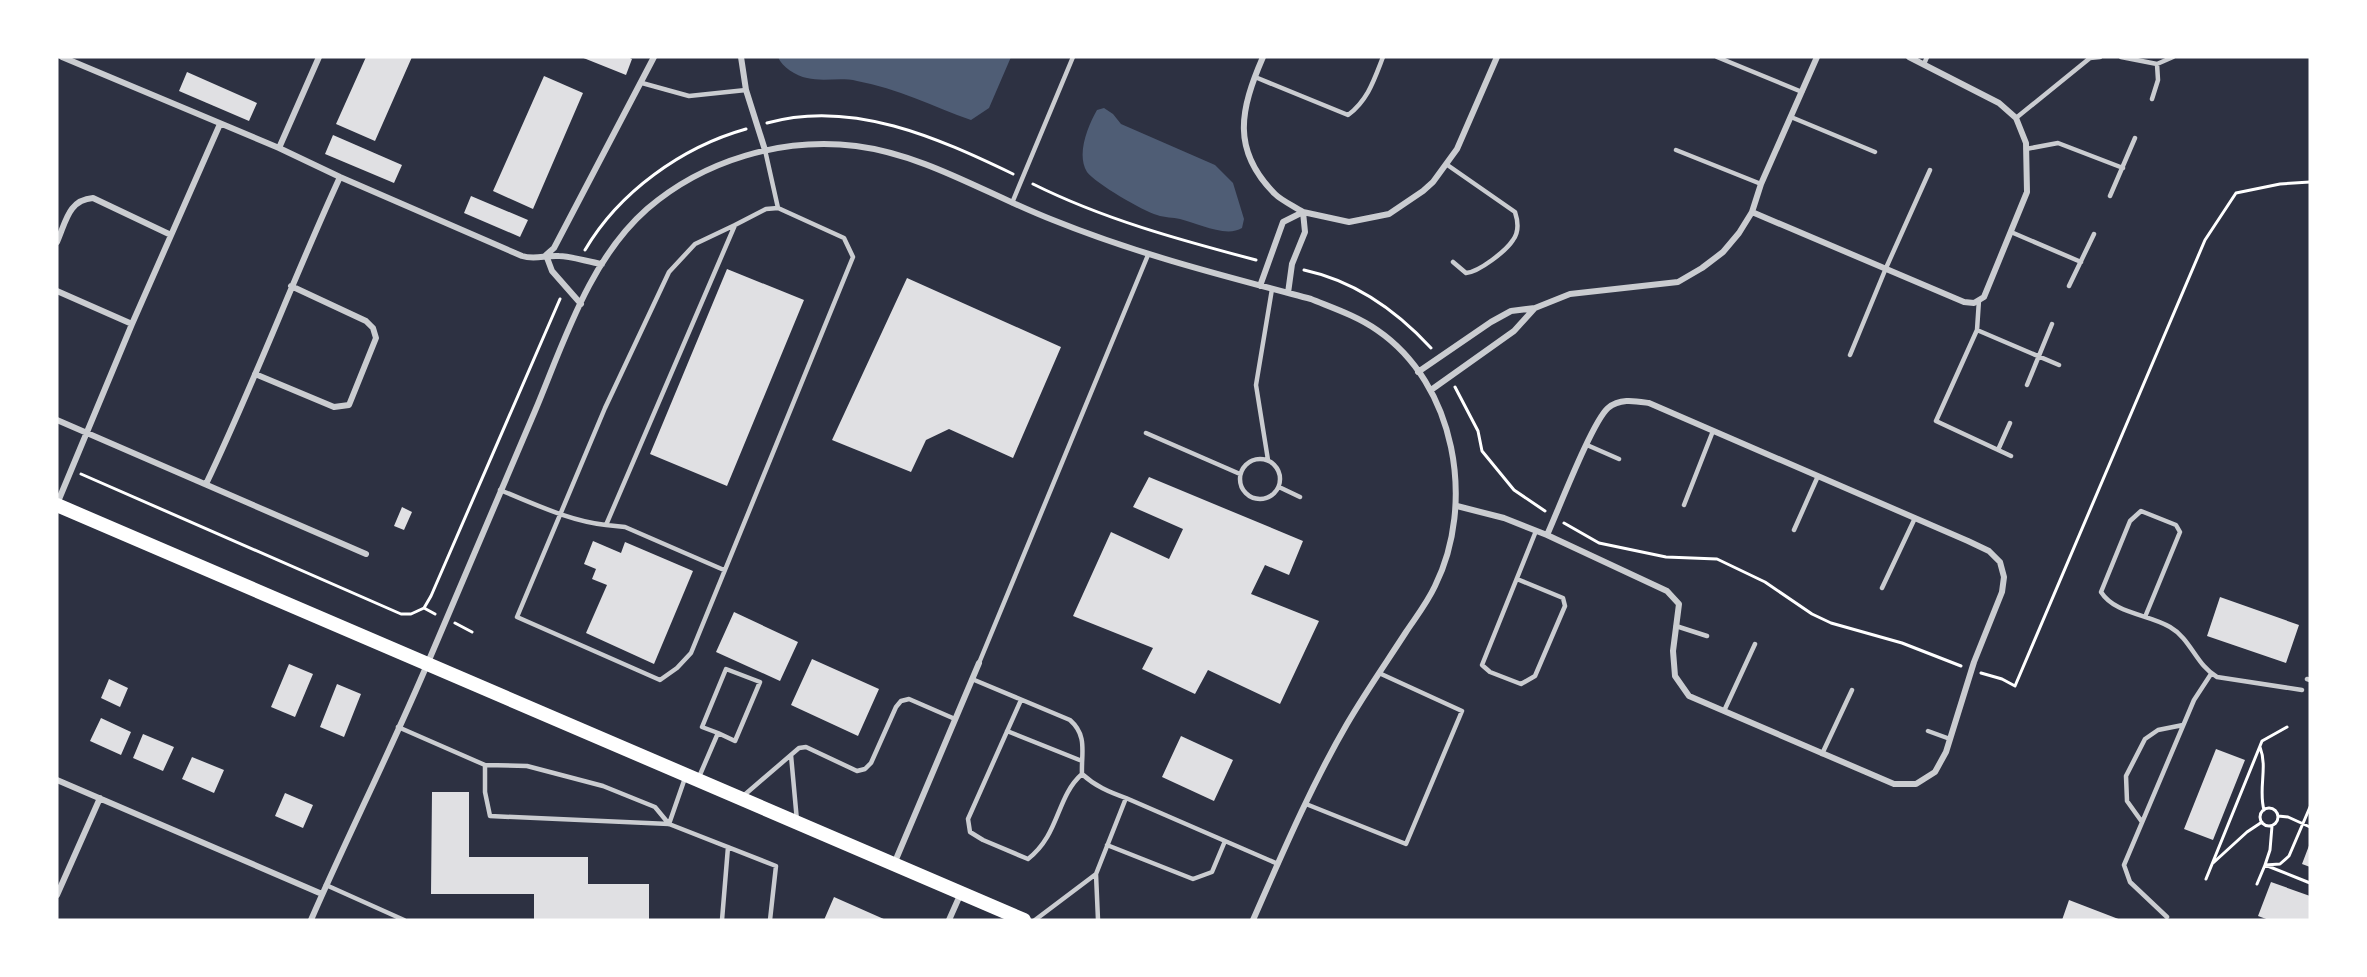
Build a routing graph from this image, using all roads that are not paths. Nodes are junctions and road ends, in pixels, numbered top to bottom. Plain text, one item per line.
1 (62, 57) edge
2 (319, 57) edge
3 (654, 57) edge
4 (741, 57) edge
5 (1073, 57) edge
6 (1263, 57) edge
7 (1383, 57) edge
8 (1497, 57) edge
9 (1717, 57) edge
10 (1817, 57) edge
11 (1909, 57) edge
12 (1927, 57) edge
13 (2098, 57) edge
14 (2121, 57) edge
15 (2173, 57) edge
16 (1924, 64) junction
17 (2157, 64) junction
18 (1255, 76) junction
19 (642, 82) junction
20 (746, 90) junction
21 (1802, 92) junction
22 (2152, 99) dead end
23 (1791, 117) junction
24 (2016, 118) junction
25 (220, 124) junction
26 (2135, 138) dead end
27 (279, 148) junction
28 (2026, 149) junction
29 (765, 150) junction
30 (1676, 150) dead end
31 (1875, 152) dead end
32 (1446, 164) junction
33 (2123, 168) junction
34 (1930, 170) dead end
35 (340, 177) junction
36 (1761, 184) junction
37 (2110, 196) dead end
38 (1012, 203) junction
39 (778, 207) junction
40 (1303, 212) junction
41 (1752, 212) junction
42 (735, 225) junction
43 (2011, 232) junction
44 (171, 234) junction
45 (2094, 234) dead end
46 (57, 242) edge
47 (546, 255) junction
48 (1148, 255) junction
49 (1453, 262) dead end
50 (2081, 262) junction
51 (602, 264) junction
52 (1886, 268) junction
53 (291, 286) junction
54 (1260, 286) junction
55 (2069, 286) dead end
56 (1272, 289) junction
57 (57, 291) edge
58 (1288, 293) junction
59 (1979, 300) junction
60 (580, 304) junction
61 (1535, 308) junction
62 (132, 324) junction
63 (2052, 324) dead end
64 (1977, 330) junction
65 (1850, 355) dead end
66 (2037, 356) junction
67 (2059, 365) dead end
68 (1418, 372) junction
69 (255, 374) junction
70 (2027, 385) dead end
71 (1431, 390) junction
72 (57, 420) edge
73 (2010, 423) dead end
74 (1713, 431) junction
75 (1146, 433) dead end
76 (87, 434) junction
77 (1587, 445) junction
78 (1998, 450) junction
79 (2011, 456) dead end
80 (1619, 459) dead end
81 (1268, 460) junction
82 (1240, 474) junction
83 (1818, 476) junction
84 (206, 484) junction
85 (1279, 487) junction
86 (500, 490) junction
87 (1300, 497) dead end
88 (57, 505) edge
89 (1684, 505) dead end
90 (1457, 507) junction
91 (560, 514) junction
92 (1915, 518) junction
93 (606, 525) junction
94 (1794, 530) dead end
95 (1536, 531) junction
96 (1547, 535) junction
97 (366, 554) dead end
98 (724, 570) junction
99 (1517, 579) junction
100 (1882, 588) dead end
101 (2145, 617) junction
102 (1676, 626) junction
103 (1707, 636) dead end
104 (1755, 644) dead end
105 (979, 663) joint
106 (427, 664) junction
107 (1379, 673) junction
108 (2211, 674) junction
109 (972, 679) junction
110 (1852, 690) dead end
111 (2302, 690) dead end
112 (1021, 700) junction
113 (1724, 711) junction
114 (955, 719) junction
115 (2183, 725) junction
116 (398, 728) junction
117 (1007, 731) junction
118 (1928, 731) dead end
119 (718, 734) junction
120 (1950, 740) junction
121 (1822, 754) junction
122 (791, 755) junction
123 (1082, 761) junction
124 (485, 765) junction
125 (1082, 774) junction
126 (692, 777) junction
127 (57, 780) edge
128 (100, 798) junction
129 (1126, 798) junction
130 (741, 799) junction
131 (1306, 804) junction
132 (2142, 822) junction
133 (797, 823) junction
134 (669, 824) junction
135 (1225, 841) junction
136 (1107, 845) junction
137 (728, 847) junction
138 (893, 864) junction
139 (1278, 864) junction
140 (1096, 874) junction
141 (326, 885) junction
142 (961, 893) junction
143 (322, 894) junction
144 (57, 895) edge
145 (2167, 917) dead end
146 (311, 920) edge
147 (404, 920) edge
148 (722, 920) edge
149 (770, 920) edge
150 (949, 920) edge
151 (1024, 920) edge
152 (1035, 920) edge
153 (1098, 920) edge
154 (1253, 920) edge

1 - 25 street
2 - 27 street
3 - 19 street
4 - 20 street
5 - 38 lane
6 - 18 street
7 - 18 lane
8 - 32 street
9 - 21 lane
10 - 21 street
11 - 16 street
12 - 16 lane
13 - 24 lane
14 - 17 lane
15 - 17 lane
16 - 24 street
17 - 22 lane
18 - 40 street
19 - 20 lane
19 - 47 street
20 - 29 street
21 - 23 street
23 - 31 lane
23 - 36 street
24 - 28 street
25 - 27 street
25 - 44 street
26 - 33 lane
27 - 35 street
28 - 33 lane
28 - 43 street
29 - 38 street
29 - 39 lane
29 - 51 street
30 - 36 lane
32 - 40 street
32 - 49 lane
33 - 37 lane
34 - 52 lane
35 - 47 street
35 - 53 street
36 - 41 street
38 - 48 street
39 - 42 lane
39 - 98 lane
40 - 54 street
40 - 58 street
41 - 52 street
41 - 61 street
42 - 91 lane
42 - 93 lane
43 - 50 lane
43 - 59 street
44 - 46 street
44 - 62 street
45 - 50 lane
47 - 51 street
47 - 60 street
48 - 54 street
48 - 105 lane
50 - 55 lane
51 - 60 street
52 - 59 street
52 - 65 lane
53 - 69 street
53 - 69 street
54 - 56 street
56 - 58 street
56 - 81 lane
57 - 62 street
58 - 68 street
59 - 64 lane
60 - 86 street
61 - 68 street
61 - 71 street
62 - 76 street
63 - 66 lane
64 - 66 lane
64 - 78 lane
66 - 67 lane
66 - 70 lane
68 - 71 street
69 - 84 street
71 - 90 street
72 - 76 street
73 - 78 lane
74 - 77 street
74 - 83 street
74 - 89 lane
75 - 82 lane
76 - 84 street
76 - 88 street
77 - 80 lane
77 - 96 street
78 - 79 lane
81 - 82 lane
81 - 85 lane
82 - 85 lane
83 - 92 street
83 - 94 lane
84 - 97 street
85 - 87 lane
86 - 91 lane
86 - 106 street
88 - 106 main road
90 - 95 street
90 - 107 street
91 - 93 lane
91 - 98 lane
92 - 100 lane
92 - 120 street
93 - 98 lane
95 - 96 street
95 - 99 lane
96 - 102 street
99 - 99 lane
101 - 101 lane
101 - 108 lane
102 - 103 lane
102 - 113 street
104 - 113 lane
105 - 109 street
106 - 116 street
106 - 126 main road
107 - 131 street
107 - 131 lane
108 - 111 lane
108 - 115 lane
109 - 112 lane
109 - 114 street
110 - 121 lane
112 - 117 lane
112 - 123 lane
113 - 121 street
114 - 122 lane
114 - 138 street
115 - 132 lane
115 - 132 lane
116 - 124 lane
116 - 141 street
117 - 123 lane
117 - 125 lane
118 - 120 lane
119 - 119 lane
119 - 126 lane
120 - 121 street
122 - 130 lane
122 - 133 lane
123 - 125 lane
124 - 134 lane
124 - 134 lane
125 - 129 lane
126 - 130 main road
126 - 134 lane
127 - 128 street
128 - 143 street
128 - 144 street
129 - 135 lane
129 - 136 lane
130 - 133 main road
131 - 139 street
132 - 145 lane
133 - 138 main road
134 - 137 lane
135 - 136 lane
135 - 139 lane
136 - 140 lane
137 - 148 lane
137 - 149 lane
138 - 142 main road
139 - 154 street
140 - 152 lane
140 - 153 lane
141 - 143 street
141 - 147 lane
142 - 150 street
142 - 151 main road
143 - 146 street

